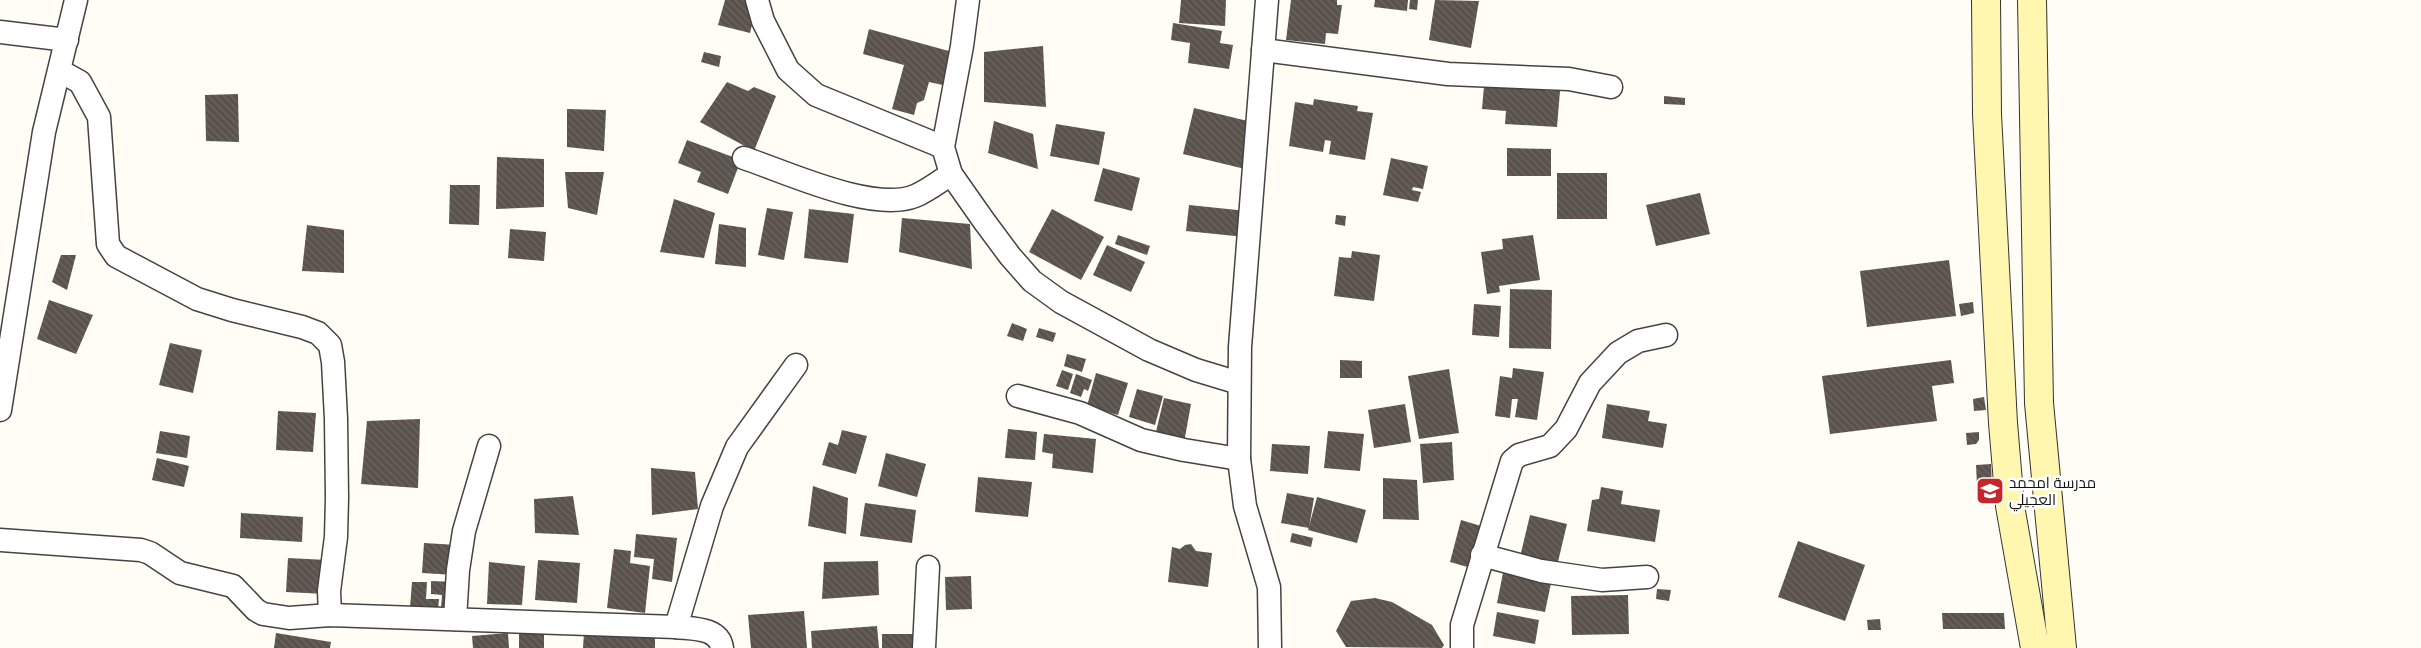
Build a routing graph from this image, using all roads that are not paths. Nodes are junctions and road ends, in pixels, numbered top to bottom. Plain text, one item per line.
1 (76, 0) edge
2 (757, 0) edge
3 (968, 0) edge
4 (1267, 0) edge
5 (1986, 0) edge
6 (2032, 0) edge
7 (0, 32) edge
8 (67, 40) junction
9 (1263, 50) junction
10 (60, 71) junction
11 (1611, 87) dead end
12 (943, 147) junction
13 (744, 158) dead end
14 (951, 174) junction
15 (1666, 335) dead end
16 (796, 365) dead end
17 (1239, 383) junction
18 (1018, 396) dead end
19 (0, 410) edge
20 (489, 446) dead end
21 (1239, 459) junction
22 (0, 540) edge
23 (1482, 555) junction
24 (928, 567) dead end
25 (1647, 577) dead end
26 (330, 615) junction
27 (456, 618) junction
28 (676, 627) junction
29 (722, 648) edge
30 (924, 648) edge
31 (1270, 648) edge
32 (1462, 648) edge
33 (2035, 648) edge
34 (2062, 648) edge

1 - 8 street
2 - 12 street
3 - 12 street
4 - 9 street
5 - 33 main road
6 - 34 main road
7 - 8 street
8 - 10 street
9 - 11 street
9 - 17 street
10 - 19 street
10 - 26 street
12 - 14 street
13 - 14 street
14 - 17 street
15 - 23 street
16 - 28 street
17 - 21 street
18 - 21 street
20 - 27 street
21 - 31 street
22 - 26 street
23 - 25 street
23 - 32 street
24 - 30 street
26 - 27 street
27 - 28 street
28 - 29 street

